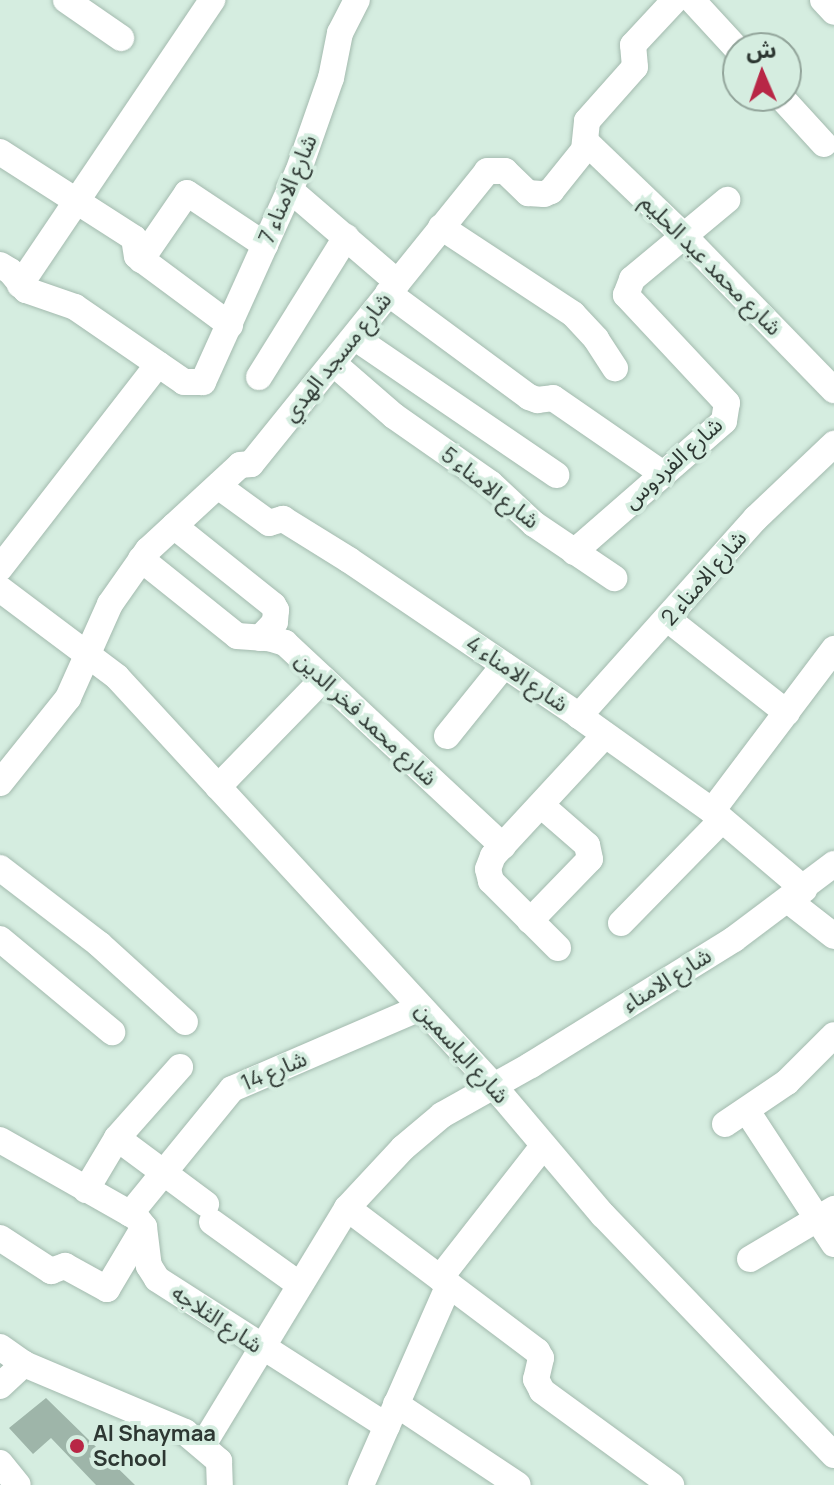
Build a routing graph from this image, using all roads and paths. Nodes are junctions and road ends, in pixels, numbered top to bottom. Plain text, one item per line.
1 (66, 0) edge
2 (212, 0) edge
3 (357, 0) edge
4 (675, 0) edge
5 (692, 0) edge
6 (823, 0) edge
7 (834, 12) edge
8 (722, 33) edge
9 (121, 38) dead end
10 (795, 112) edge
11 (587, 143) junction
12 (824, 144) dead end
13 (0, 152) edge
14 (289, 189) junction
15 (76, 198) junction
16 (727, 200) dead end
17 (441, 227) junction
18 (684, 236) junction
19 (346, 237) junction
20 (265, 245) junction
21 (141, 260) junction
22 (0, 265) edge
23 (20, 285) junction
24 (392, 288) junction
25 (230, 325) junction
26 (354, 337) junction
27 (333, 363) junction
28 (158, 364) junction
29 (615, 368) dead end
30 (259, 377) dead end
31 (834, 390) edge
32 (834, 444) edge
33 (663, 474) junction
34 (556, 475) dead end
35 (218, 486) junction
36 (174, 526) junction
37 (574, 552) junction
38 (141, 559) junction
39 (0, 568) edge
40 (614, 578) dead end
41 (0, 589) edge
42 (669, 620) junction
43 (260, 638) junction
44 (834, 649) edge
45 (88, 652) junction
46 (504, 665) junction
47 (323, 679) junction
48 (787, 713) junction
49 (579, 716) junction
50 (605, 735) junction
51 (447, 736) dead end
52 (0, 783) edge
53 (218, 787) junction
54 (541, 805) junction
55 (717, 815) junction
56 (503, 846) junction
57 (834, 864) edge
58 (0, 868) edge
59 (797, 895) junction
60 (530, 921) junction
61 (621, 923) dead end
62 (834, 936) edge
63 (558, 948) dead end
64 (5, 952) edge
65 (420, 1008) junction
66 (185, 1022) dead end
67 (112, 1032) dead end
68 (834, 1035) edge
69 (180, 1067) dead end
70 (493, 1085) junction
71 (117, 1138) junction
72 (0, 1140) edge
73 (543, 1146) junction
74 (165, 1172) junction
75 (86, 1190) junction
76 (347, 1208) junction
77 (825, 1214) edge
78 (137, 1220) junction
79 (0, 1238) edge
80 (834, 1244) edge
81 (750, 1259) dead end
82 (444, 1282) junction
83 (300, 1285) junction
84 (0, 1347) edge
85 (261, 1348) junction
86 (24, 1364) junction
87 (0, 1386) edge
88 (391, 1415) junction
89 (203, 1445) junction
90 (834, 1455) edge
91 (0, 1463) edge
92 (227, 1482) edge
93 (18, 1485) edge
94 (362, 1485) edge
95 (518, 1485) edge
96 (671, 1485) edge

1 - 9 street
2 - 15 street
3 - 14 street, شارع الامناء 7
4 - 11 street, شارع مسجد الهدي
5 - 8 street
6 - 7 street
10 - 12 street
11 - 17 street, شارع مسجد الهدي
11 - 18 street, شارع محمد عبد الحليم
13 - 15 street
14 - 19 street
14 - 20 street, شارع الامناء 7
15 - 21 street
15 - 23 street
16 - 18 street, شارع الفردوس
17 - 24 street, شارع مسجد الهدي
17 - 29 street
18 - 31 street, شارع محمد عبد الحليم
18 - 33 street, شارع الفردوس
19 - 24 street
19 - 30 street
20 - 21 street
20 - 25 street, شارع الامناء 7
21 - 25 street
22 - 23 street
23 - 28 street
24 - 26 street, شارع مسجد الهدي
24 - 33 street
25 - 28 street, شارع الامناء 7
26 - 27 street, شارع مسجد الهدي
26 - 34 street
27 - 35 street, شارع مسجد الهدي
27 - 37 street, شارع الامناء 5
28 - 39 street
32 - 42 street, شارع الامناء 2
33 - 37 street, شارع الفردوس
35 - 36 street, شارع مسجد الهدي
35 - 46 street, شارع الامناء 4
36 - 38 street, شارع مسجد الهدي
36 - 43 street
37 - 40 street, شارع الامناء 5
38 - 43 street, شارع محمد فخر الدين
38 - 45 street, شارع مسجد الهدي
41 - 45 street, شارع الياسمين
42 - 48 street
42 - 49 street, شارع الامناء 2
43 - 47 street, شارع محمد فخر الدين
44 - 48 street
45 - 52 street, شارع مسجد الهدي
45 - 53 street, شارع الياسمين
46 - 49 street, شارع الامناء 4
46 - 51 street
47 - 53 street
47 - 56 street, شارع محمد فخر الدين
48 - 55 street
49 - 50 street, شارع الامناء 4
50 - 54 street
50 - 55 street, شارع الامناء 4
53 - 65 street, شارع الياسمين
54 - 56 street
54 - 60 street
55 - 59 street, شارع الامناء 4
55 - 61 street
56 - 60 street
57 - 59 street, شارع الامناء
58 - 66 street
59 - 62 street, شارع الامناء 4
59 - 70 street, شارع الامناء
60 - 63 street
64 - 67 street
65 - 70 street, شارع الياسمين
65 - 74 street, شارع 14
68 - 77 street
69 - 71 street
70 - 73 street, شارع الياسمين
70 - 76 street, شارع الامناء
71 - 74 street
71 - 75 street
72 - 75 street
73 - 82 street
73 - 90 street, شارع الياسمين
74 - 78 street, شارع 14
74 - 83 street
75 - 78 street
76 - 82 street
76 - 83 street, شارع الامناء
77 - 80 street
77 - 81 street
78 - 79 street, شارع 14
78 - 85 street, شارع الثلاجه
82 - 88 street
82 - 96 street
83 - 85 street, شارع الامناء
84 - 86 street
85 - 88 street, شارع الثلاجه
85 - 89 street, شارع الامناء
86 - 87 street
86 - 89 street
88 - 94 street
88 - 95 street, شارع الثلاجه
89 - 92 street
91 - 93 street

